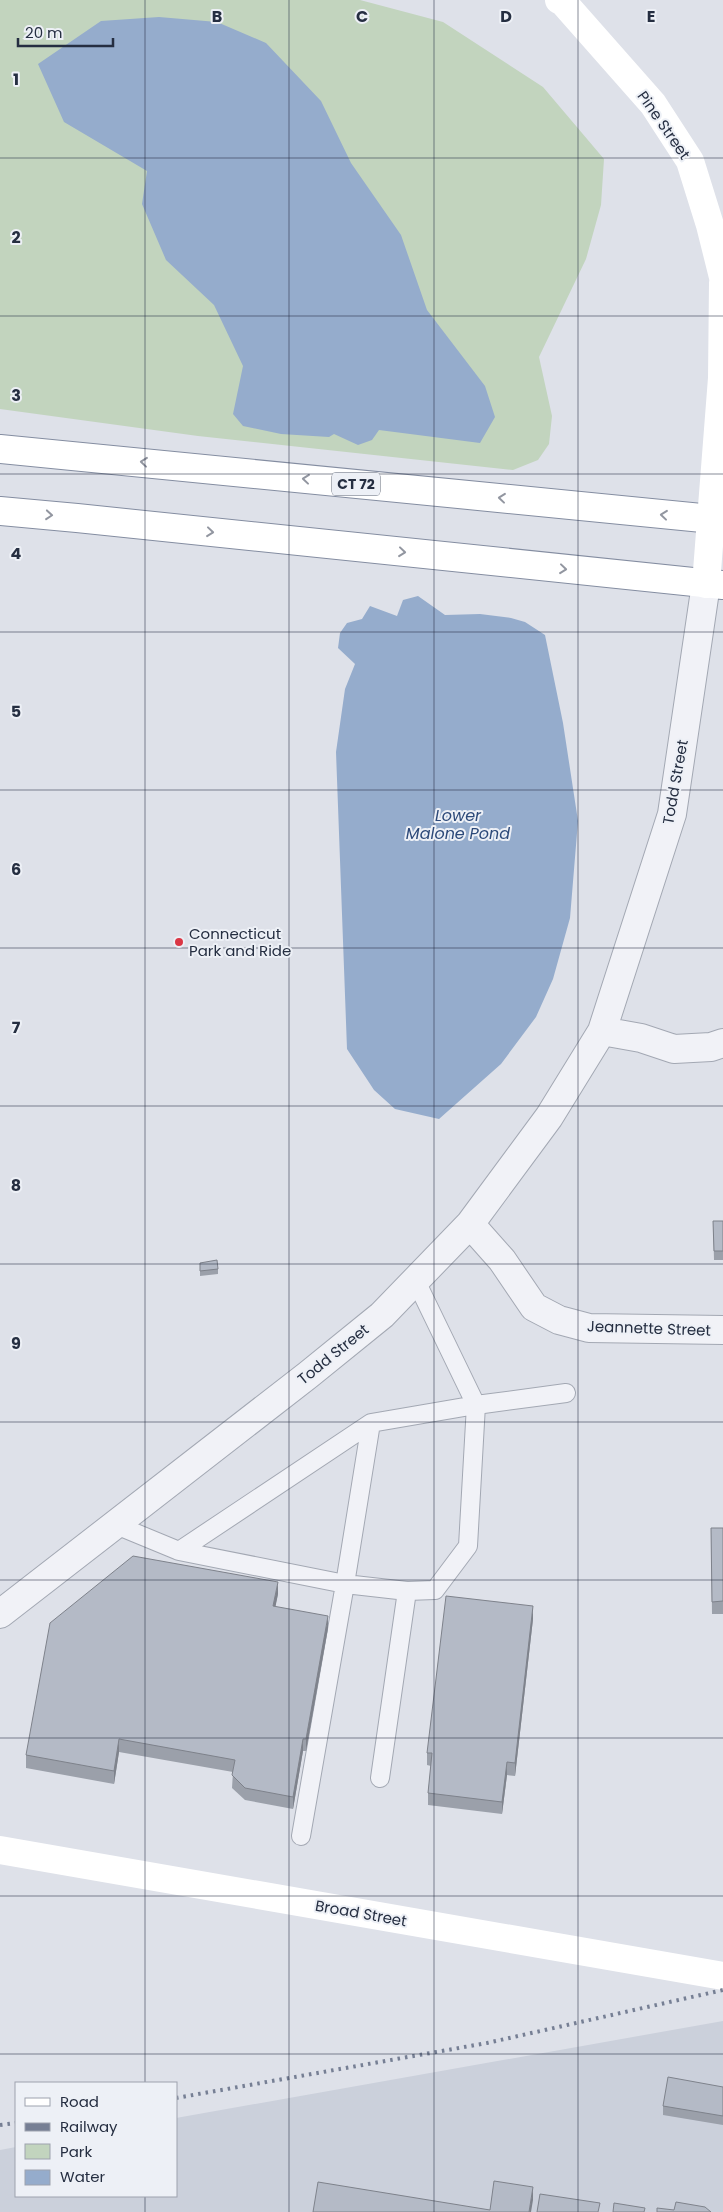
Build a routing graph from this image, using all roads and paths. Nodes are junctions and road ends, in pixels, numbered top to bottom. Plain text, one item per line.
1 (559, 0) edge
2 (717, 224) edge
3 (723, 277) edge
4 (723, 283) edge
5 (0, 449) edge
6 (0, 511) edge
7 (718, 520) edge
8 (715, 584) edge
9 (602, 1031) junction
10 (723, 1043) edge
11 (470, 1224) junction
12 (416, 1281) junction
13 (723, 1330) edge
14 (566, 1393) dead end
15 (476, 1405) junction
16 (371, 1423) junction
17 (116, 1524) junction
18 (178, 1551) junction
19 (345, 1584) junction
20 (407, 1592) junction
21 (0, 1614) edge
22 (380, 1778) dead end
23 (301, 1836) dead end
24 (0, 1850) edge
25 (723, 1976) edge

1 - 2 main road, Pine Street
2 - 3 main road, Pine Street
4 - 7 main road
7 -> 5 main road, CT 72
6 -> 8 main road
7 - 8 main road
8 - 9 street, Todd Street
9 - 10 street
9 - 11 street, Todd Street
11 - 12 street, Todd Street
11 - 13 street, Jeannette Street
12 - 15 lane
12 - 17 street, Todd Street
14 - 15 lane
15 - 16 lane
15 - 20 lane
16 - 18 lane
16 - 19 lane
17 - 18 lane
17 - 21 street, Todd Street
18 - 19 lane
19 - 20 lane
19 - 23 lane
20 - 22 lane
24 - 25 main road, Broad Street

